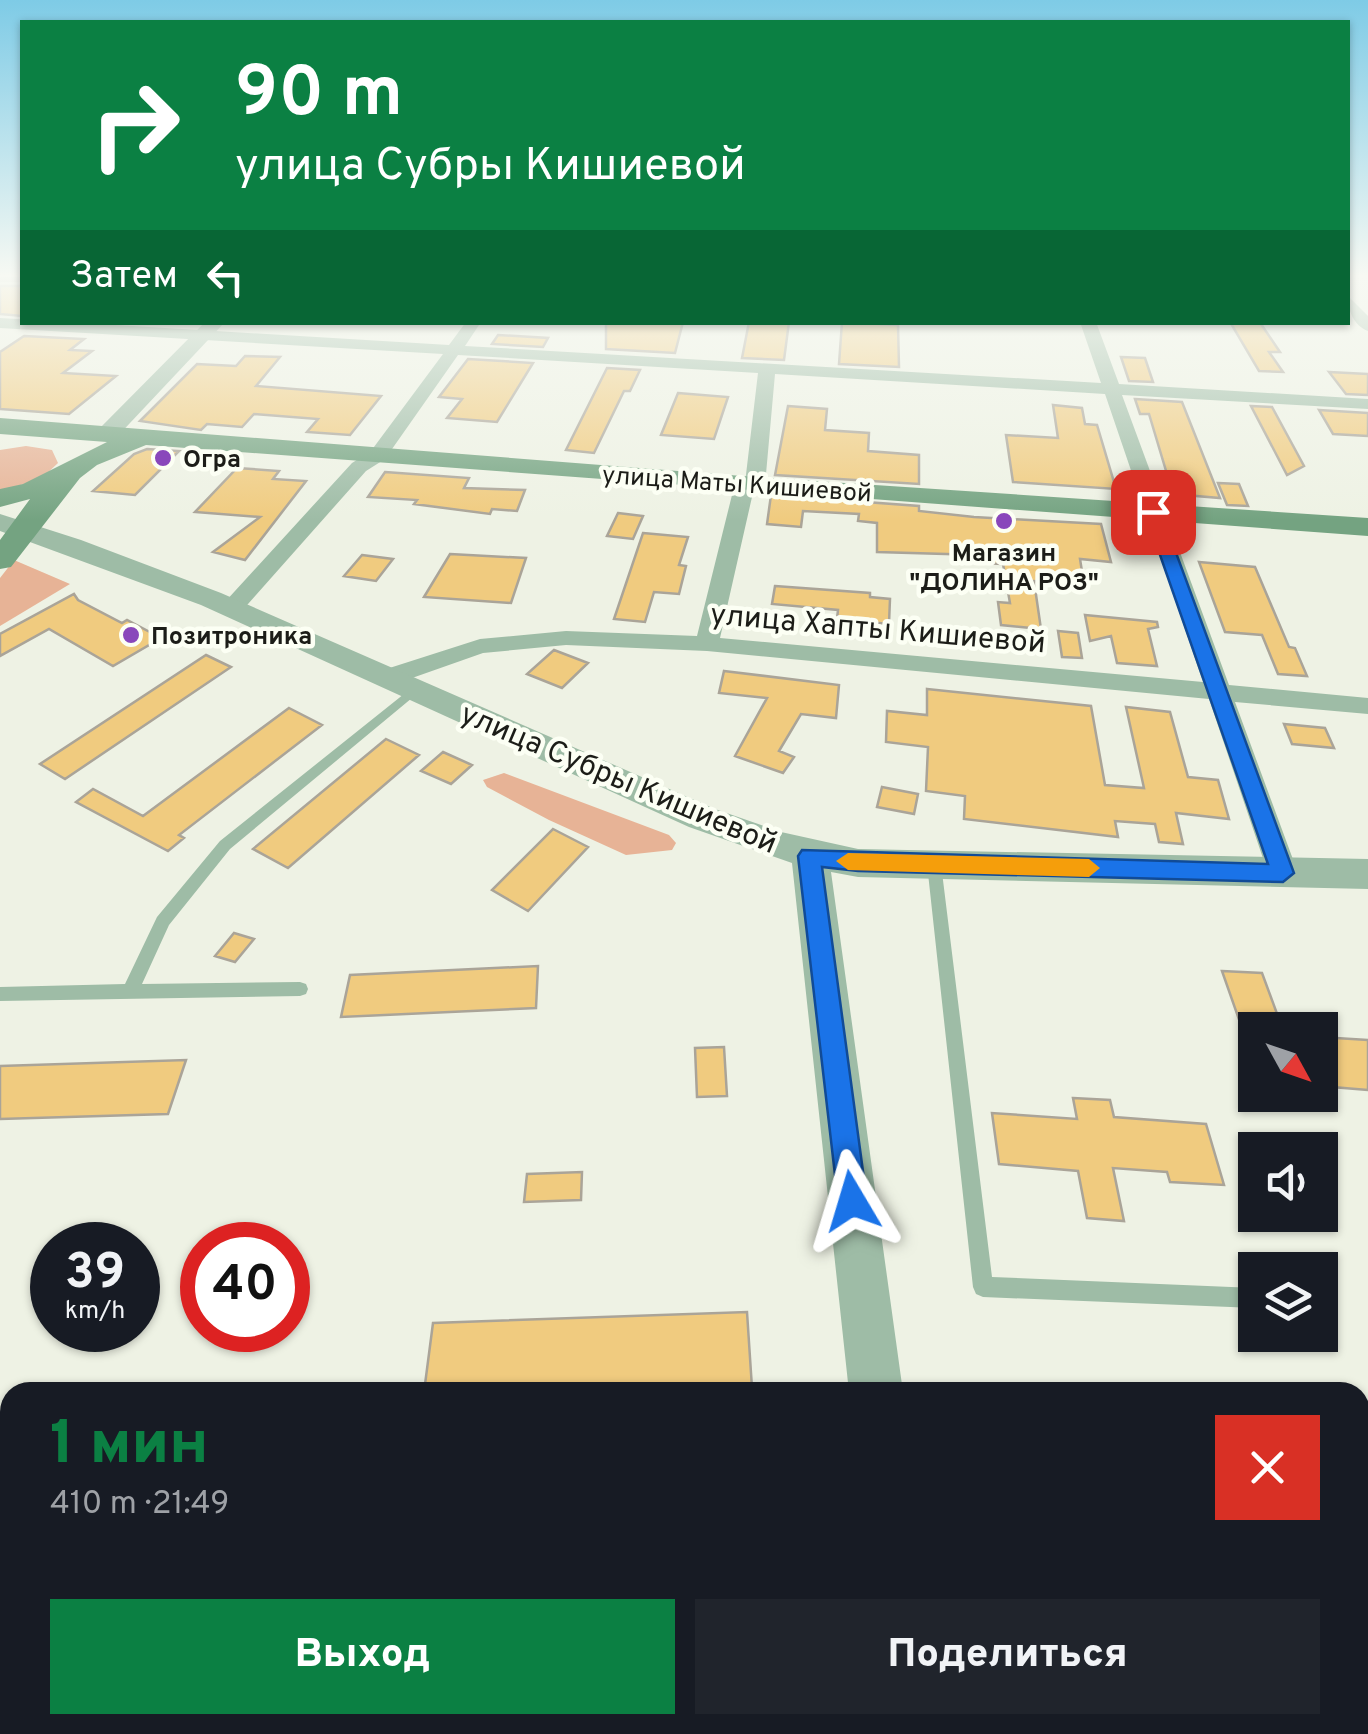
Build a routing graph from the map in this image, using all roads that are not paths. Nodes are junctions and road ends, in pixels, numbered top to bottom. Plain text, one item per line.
1 (181, 358) edge
2 (445, 358) edge
3 (608, 358) edge
4 (1099, 358) edge
5 (768, 366) junction
6 (1108, 388) junction
7 (1368, 404) edge
8 (0, 426) edge
9 (51, 432) junction
10 (106, 434) junction
11 (0, 441) edge
12 (213, 442) junction
13 (378, 454) junction
14 (63, 474) junction
15 (754, 485) junction
16 (0, 498) edge
17 (1153, 512) junction
18 (12, 526) edge
19 (1368, 527) edge
20 (0, 560) edge
21 (232, 608) junction
22 (707, 644) junction
23 (400, 684) junction
24 (1220, 693) junction
25 (1368, 706) edge
26 (810, 856) junction
27 (934, 864) junction
28 (1283, 873) junction
29 (1368, 874) edge
30 (300, 989) dead end
31 (130, 991) junction
32 (0, 994) edge
33 (1238, 1297) edge
34 (875, 1382) edge

1 - 10 street
2 - 13 street
3 - 5 street
4 - 6 street
5 - 6 street
5 - 15 street
6 - 7 street
6 - 17 street
8 - 9 main road
9 - 10 main road, улица Маты Кишиевой
9 - 11 main road
9 - 14 main road
10 - 12 main road, улица Маты Кишиевой
12 - 13 main road, улица Маты Кишиевой
12 - 14 main road
13 - 15 main road, улица Маты Кишиевой
13 - 21 street
14 - 16 main road
14 - 18 main road
15 - 17 main road, улица Маты Кишиевой
15 - 22 street
17 - 19 main road, улица Маты Кишиевой
17 - 24 street
18 - 20 main road
18 - 21 street, улица Субры Кишиевой
21 - 23 street, улица Субры Кишиевой
22 - 23 street, улица Хапты Кишиевой
22 - 24 street, улица Хапты Кишиевой
23 - 26 street, улица Субры Кишиевой
23 - 31 lane
24 - 25 street, улица Хапты Кишиевой
24 - 28 street
26 - 27 street, улица Субры Кишиевой
26 - 34 street
27 - 28 street, улица Субры Кишиевой
27 - 33 lane
28 - 29 street, улица Субры Кишиевой
30 - 31 lane
31 - 32 lane

